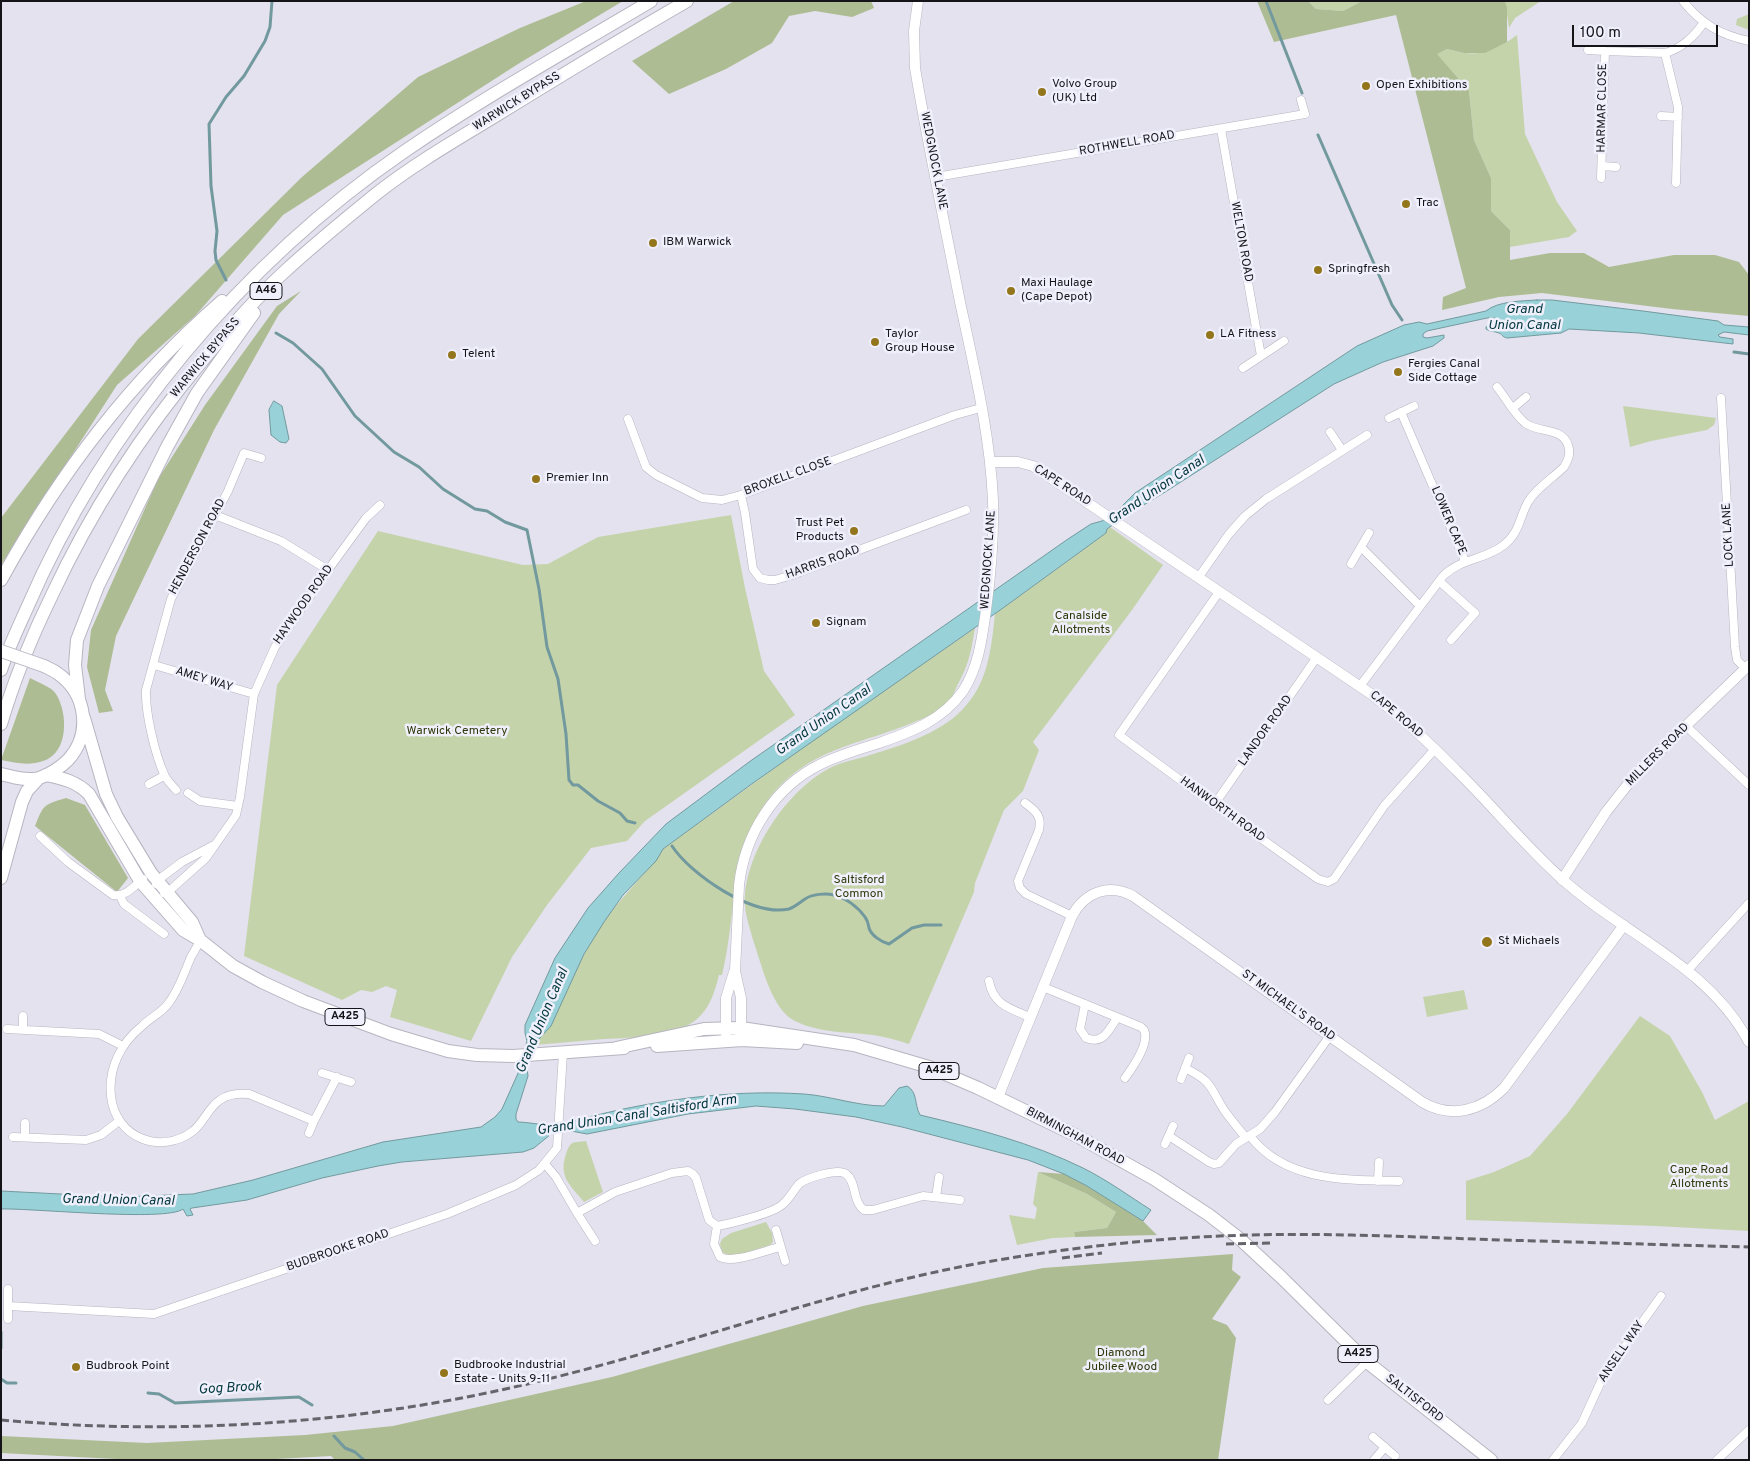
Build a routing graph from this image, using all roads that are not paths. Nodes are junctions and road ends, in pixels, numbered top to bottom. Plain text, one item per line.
1 (651, 1) edge
2 (687, 1) edge
3 (918, 1) edge
4 (1683, 1) edge
5 (1704, 22) junction
6 (1749, 41) edge
7 (1588, 50) dead end
8 (1605, 51) junction
9 (1665, 53) junction
10 (1301, 100) dead end
11 (1661, 116) dead end
12 (1678, 117) junction
13 (1221, 129) junction
14 (1602, 166) junction
15 (1616, 167) dead end
16 (936, 177) junction
17 (1601, 178) dead end
18 (1676, 183) dead end
19 (282, 274) junction
20 (252, 279) junction
21 (1284, 341) dead end
22 (1261, 356) junction
23 (1243, 368) dead end
24 (1497, 386) dead end
25 (1526, 397) dead end
26 (1721, 398) dead end
27 (1414, 406) dead end
28 (981, 408) junction
29 (1513, 408) junction
30 (1401, 412) junction
31 (1389, 418) dead end
32 (628, 419) dead end
33 (1330, 432) dead end
34 (1367, 434) dead end
35 (1342, 450) junction
36 (261, 458) dead end
37 (990, 462) junction
38 (740, 495) junction
39 (380, 505) dead end
40 (966, 510) dead end
41 (214, 515) junction
42 (1369, 533) dead end
43 (1361, 548) junction
44 (1465, 561) junction
45 (1351, 564) dead end
46 (328, 570) junction
47 (1198, 578) junction
48 (1, 580) edge
49 (1439, 581) junction
50 (1219, 592) junction
51 (1420, 606) junction
52 (1451, 640) dead end
53 (1, 651) edge
54 (1317, 658) junction
55 (154, 665) junction
56 (1747, 667) edge
57 (1, 670) edge
58 (1360, 686) junction
59 (254, 694) junction
60 (79, 699) junction
61 (84, 718) junction
62 (1, 724) edge
63 (1686, 726) junction
64 (1435, 749) junction
65 (3, 774) edge
66 (42, 776) junction
67 (164, 776) junction
68 (149, 784) dead end
69 (1749, 785) edge
70 (176, 790) dead end
71 (188, 793) dead end
72 (1025, 803) dead end
73 (1214, 805) junction
74 (238, 806) junction
75 (40, 836) dead end
76 (216, 844) junction
77 (154, 876) junction
78 (1, 878) edge
79 (1562, 880) junction
80 (140, 881) junction
81 (168, 892) junction
82 (151, 894) junction
83 (120, 896) junction
84 (1749, 903) edge
85 (1072, 916) junction
86 (166, 924) dead end
87 (1624, 925) junction
88 (200, 940) junction
89 (1688, 970) junction
90 (735, 971) junction
91 (989, 981) dead end
92 (1043, 987) junction
93 (1085, 1004) junction
94 (23, 1016) dead end
95 (1030, 1017) junction
96 (1117, 1018) junction
97 (726, 1028) junction
98 (7, 1029) dead end
99 (23, 1030) junction
100 (741, 1034) junction
101 (1330, 1037) junction
102 (726, 1041) junction
103 (1749, 1042) edge
104 (123, 1046) junction
105 (616, 1048) junction
106 (563, 1053) junction
107 (1189, 1058) dead end
108 (1185, 1068) junction
109 (322, 1072) dead end
110 (337, 1077) junction
111 (1125, 1078) dead end
112 (1181, 1078) dead end
113 (351, 1082) dead end
114 (998, 1097) junction
115 (119, 1121) junction
116 (314, 1121) junction
117 (25, 1123) dead end
118 (1172, 1126) dead end
119 (309, 1134) dead end
120 (12, 1137) dead end
121 (25, 1137) junction
122 (1248, 1137) junction
123 (1379, 1162) dead end
124 (545, 1164) junction
125 (939, 1177) dead end
126 (1378, 1181) junction
127 (1399, 1181) dead end
128 (936, 1196) junction
129 (960, 1200) dead end
130 (578, 1213) junction
131 (717, 1226) junction
132 (776, 1230) dead end
133 (595, 1241) dead end
134 (780, 1247) junction
135 (1255, 1253) joint
136 (785, 1261) dead end
137 (8, 1289) dead end
138 (1662, 1296) dead end
139 (8, 1306) junction
140 (8, 1319) dead end
141 (1367, 1362) junction
142 (1328, 1400) dead end
143 (1749, 1430) edge
144 (1374, 1437) dead end
145 (1384, 1447) junction
146 (1395, 1456) dead end
147 (1374, 1460) edge
148 (1490, 1460) edge
149 (1553, 1460) edge
150 (1717, 1460) edge

1 - 20 main road, WARWICK BYPASS / A46
2 - 19 main road, WARWICK BYPASS / A46
3 - 16 street, WEDGNOCK LANE
4 - 5 street
5 - 6 street
5 - 9 street
7 - 8 street, HARMAR CLOSE
8 - 9 street, HARMAR CLOSE
8 - 14 street, HARMAR CLOSE
9 - 12 street
10 - 13 street, ROTHWELL ROAD
11 - 12 street
12 - 18 street
13 - 16 street, ROTHWELL ROAD
13 - 22 street, WELTON ROAD
14 - 15 street, HARMAR CLOSE
14 - 17 street, HARMAR CLOSE
16 - 28 street, WEDGNOCK LANE
19 - 60 main road
19 - 62 main road, WARWICK BYPASS / A46
20 - 48 main road
20 - 57 main road, WARWICK BYPASS / A46
21 - 22 street
22 - 23 street
24 - 29 street
25 - 29 street
26 - 56 street, LOCK LANE
27 - 30 street
28 - 37 street, WEDGNOCK LANE
28 - 38 street, BROXELL CLOSE
29 - 44 street
30 - 31 street
30 - 44 street, LOWER CAPE
32 - 38 street, BROXELL CLOSE
33 - 35 street
34 - 35 street
35 - 47 street
36 - 41 street, HENDERSON ROAD
37 - 47 street, CAPE ROAD
37 - 90 street, WEDGNOCK LANE
38 - 40 street, HARRIS ROAD
39 - 46 street, HAYWOOD ROAD
41 - 46 street
41 - 55 street, HENDERSON ROAD
42 - 43 street
43 - 45 street
43 - 51 street
44 - 49 street, LOWER CAPE
46 - 59 street, HAYWOOD ROAD
47 - 50 street, CAPE ROAD
49 - 51 street, LOWER CAPE
49 - 52 street
50 - 54 street, CAPE ROAD
50 - 73 street, HANWORTH ROAD
51 - 58 street, LOWER CAPE
53 - 60 main road, bridge
54 - 58 street, CAPE ROAD
54 - 73 street, LANDOR ROAD
55 - 59 street, AMEY WAY
55 - 67 street, HENDERSON ROAD
56 - 63 street, MILLERS ROAD
58 - 64 street, CAPE ROAD
59 - 74 street, HAYWOOD ROAD
60 - 61 main road, BIRMINGHAM ROAD
61 - 66 main road
61 - 77 main road, BIRMINGHAM ROAD / A425
63 - 69 street
63 - 79 street, MILLERS ROAD
64 - 73 street, HANWORTH ROAD
64 - 79 street, CAPE ROAD
65 - 66 main road, BIRMINGHAM ROAD
66 - 78 main road
66 - 80 main road, BIRMINGHAM ROAD / A425
67 - 68 street
67 - 70 street, HENDERSON ROAD
71 - 74 street
72 - 85 street
74 - 76 street, HAYWOOD ROAD
75 - 83 street
76 - 77 street, HAYWOOD ROAD
76 - 81 street, HAYWOOD ROAD
77 - 80 street
77 - 81 main road, BIRMINGHAM ROAD / A425
77 - 82 street, HAYWOOD ROAD
79 - 87 street, CAPE ROAD
80 - 82 main road, BIRMINGHAM ROAD / A425
80 - 83 street
81 - 82 street
81 - 88 main road, BIRMINGHAM ROAD / A425
82 - 88 main road, BIRMINGHAM ROAD / A425
83 - 86 street
84 - 89 street
85 - 92 street, ST MICHAEL'S ROAD
85 - 101 street, ST MICHAEL'S ROAD
87 - 89 street, CAPE ROAD
87 - 101 street, ST MICHAEL'S ROAD
88 - 104 street
88 - 106 main road, BIRMINGHAM ROAD / A425
89 - 103 street, CAPE ROAD
90 - 97 street, WEDGNOCK LANE
90 - 100 street, WEDGNOCK LANE
91 - 95 street
92 - 93 street
92 - 95 street, ST MICHAEL'S ROAD
93 - 96 street
93 - 96 street
94 - 99 street
95 - 114 street, ST MICHAEL'S ROAD
96 - 111 street
97 - 100 main road, BIRMINGHAM ROAD
97 - 102 street, WEDGNOCK LANE
97 - 105 main road, BIRMINGHAM ROAD
98 - 99 street
99 - 104 street
100 - 102 main road, BIRMINGHAM ROAD
100 - 114 main road, BIRMINGHAM ROAD / A425
101 - 122 street
102 - 105 main road, BIRMINGHAM ROAD
104 - 115 street
105 - 106 main road, BIRMINGHAM ROAD
106 - 124 street, BUDBROOKE ROAD
107 - 108 street
108 - 112 street
108 - 122 street
109 - 110 street
110 - 113 street
110 - 116 street
114 - 135 main road, BIRMINGHAM ROAD / A425
115 - 116 street
115 - 121 street
116 - 119 street
117 - 121 street
118 - 122 street
120 - 121 street
122 - 126 street
123 - 126 street
124 - 130 street
124 - 139 street, BUDBROOKE ROAD
125 - 128 street
126 - 127 street
128 - 129 street
128 - 131 street
130 - 131 street
130 - 133 street
131 - 134 street
132 - 134 street
134 - 136 street
135 - 141 main road, SALTISFORD / A425
137 - 139 street
138 - 149 street, ANSELL WAY
139 - 140 street
141 - 142 street
141 - 148 main road, SALTISFORD / A425
143 - 150 street
144 - 145 street
145 - 146 street
145 - 147 street

